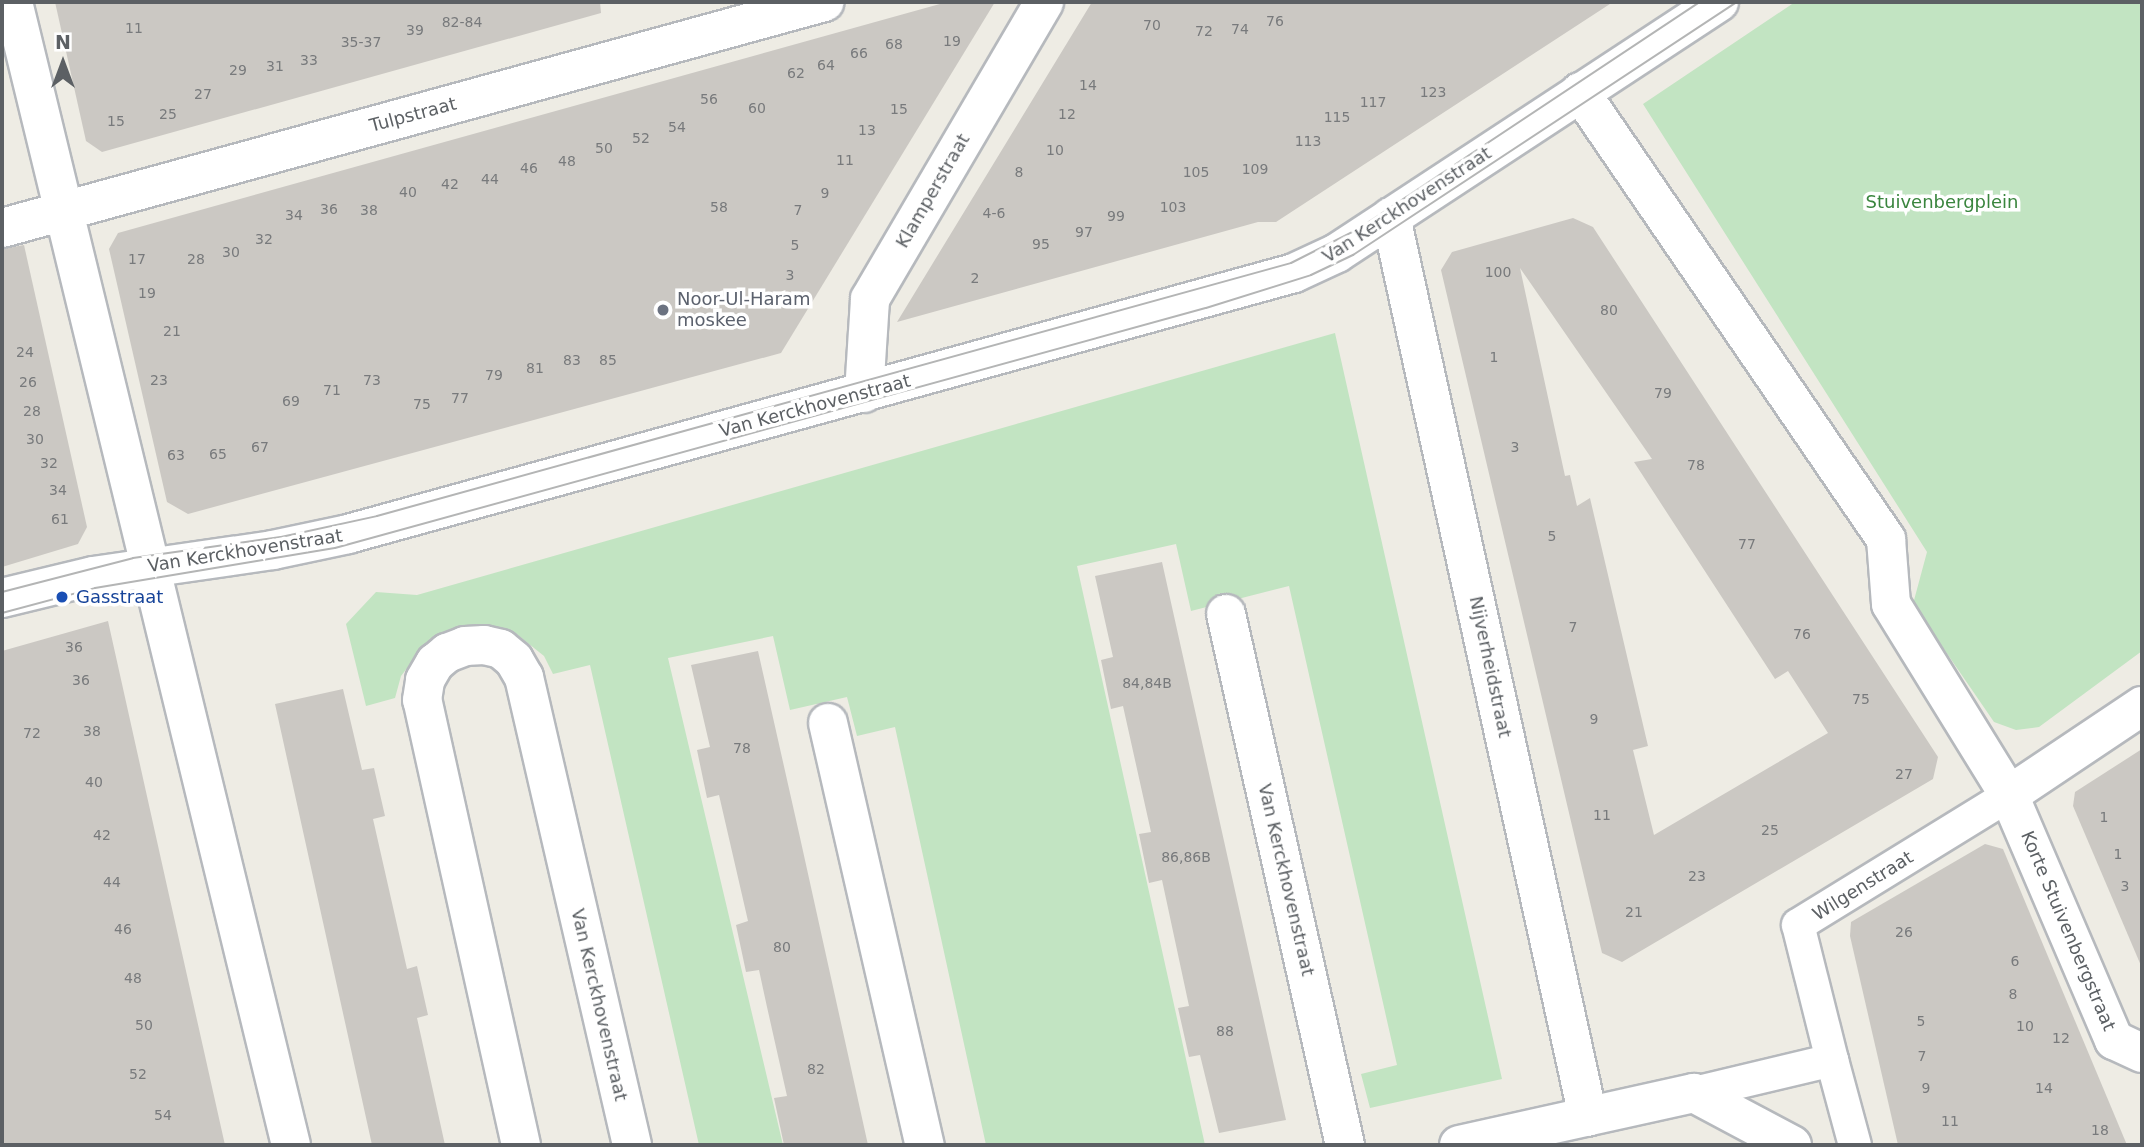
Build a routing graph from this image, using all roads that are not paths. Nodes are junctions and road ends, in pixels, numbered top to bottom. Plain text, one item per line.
1 (13, 2) edge
2 (824, 2) edge
3 (1044, 2) edge
4 (1718, 2) edge
5 (1580, 92) junction
6 (64, 211) junction
7 (1391, 217) junction
8 (2, 228) edge
9 (864, 393) junction
10 (151, 567) junction
11 (2, 598) edge
12 (1226, 614) dead end
13 (2142, 705) edge
14 (828, 723) dead end
15 (2010, 795) junction
16 (2142, 1053) edge
17 (1832, 1060) junction
18 (1694, 1093) junction
19 (1588, 1117) junction
20 (291, 1145) edge
21 (521, 1145) edge
22 (632, 1145) edge
23 (925, 1145) edge
24 (1345, 1145) edge
25 (1459, 1145) edge
26 (1792, 1145) edge
27 (1856, 1145) edge

1 - 6 street
2 - 6 street, Tulpstraat
3 - 9 street, Klamperstraat
4 - 5 street
5 - 7 street, Van Kerckhovenstraat
5 - 15 street
6 - 8 street, Tulpstraat
6 - 10 street
7 - 9 street, Van Kerckhovenstraat
7 - 19 street, Nijverheidstraat
9 - 10 street, Van Kerckhovenstraat
10 - 11 street, Van Kerckhovenstraat
10 - 20 street
12 - 24 street, Van Kerckhovenstraat
13 - 15 street
14 - 23 street
15 - 16 street, Korte Stuivenbergstraat
15 - 17 street, Wilgenstraat
17 - 18 street
17 - 27 street, Wilgenstraat
18 - 19 street
18 - 26 street
19 - 25 street
21 - 22 street, Van Kerckhovenstraat

